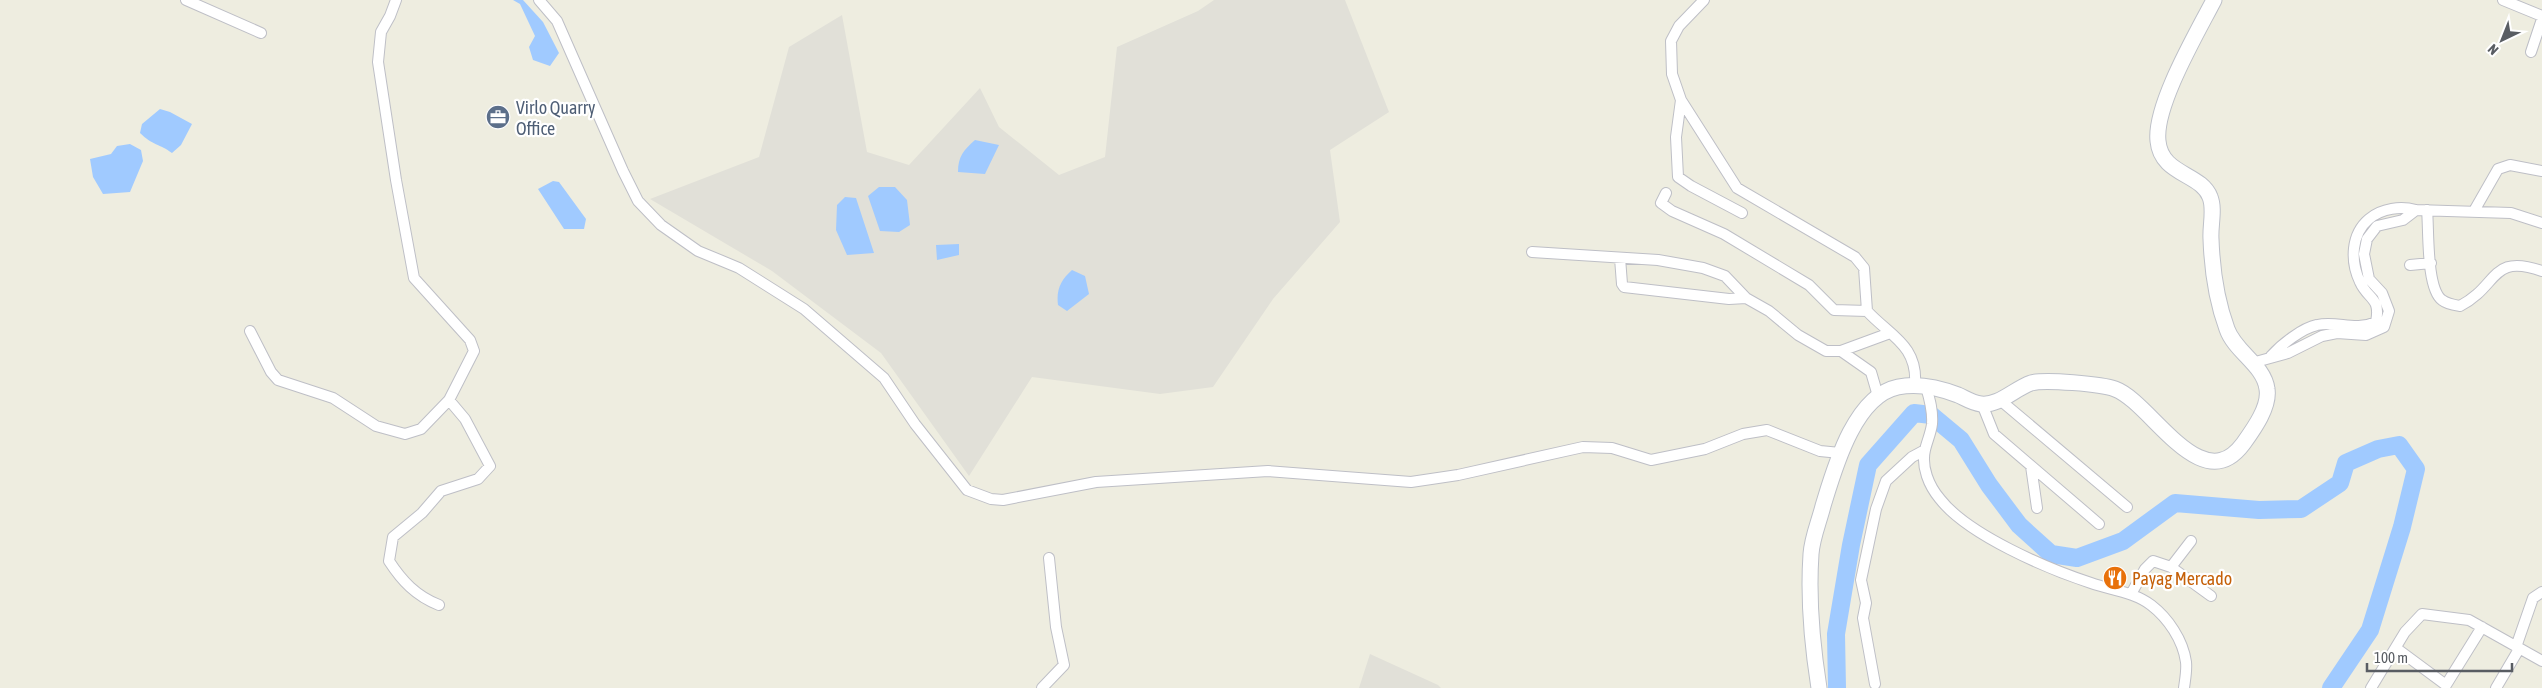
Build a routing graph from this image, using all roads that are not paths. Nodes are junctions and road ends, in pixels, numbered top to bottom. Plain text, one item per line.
1 (186, 0) edge
2 (396, 0) edge
3 (539, 0) edge
4 (1704, 0) edge
5 (2214, 0) edge
6 (2503, 0) edge
7 (2542, 17) edge
8 (261, 33) dead end
9 (2531, 52) dead end
10 (1681, 100) junction
11 (2542, 171) edge
12 (1666, 193) dead end
13 (2416, 210) junction
14 (2427, 210) junction
15 (2474, 211) junction
16 (1742, 213) dead end
17 (2542, 222) edge
18 (1532, 252) dead end
19 (1620, 258) junction
20 (2431, 263) junction
21 (2410, 265) dead end
22 (2542, 271) edge
23 (1746, 298) junction
24 (1867, 311) junction
25 (2316, 325) junction
26 (250, 331) dead end
27 (1890, 333) junction
28 (2322, 336) junction
29 (1840, 350) junction
30 (2271, 356) junction
31 (2252, 364) junction
32 (1920, 386) junction
33 (1878, 396) junction
34 (449, 400) junction
35 (2000, 400) junction
36 (1982, 404) junction
37 (1925, 450) junction
38 (1840, 453) junction
39 (2031, 466) junction
40 (2126, 507) dead end
41 (2037, 508) dead end
42 (2100, 524) dead end
43 (2191, 541) dead end
44 (1049, 558) dead end
45 (2171, 566) junction
46 (2542, 592) edge
47 (2131, 594) junction
48 (2211, 596) dead end
49 (439, 605) dead end
50 (2482, 627) junction
51 (2396, 648) junction
52 (2518, 648) junction
53 (2542, 661) edge
54 (1875, 684) dead end
55 (2374, 687) edge
56 (1042, 688) edge
57 (1819, 688) edge
58 (2184, 688) edge
59 (2496, 688) edge

1 - 8 street
2 - 34 street
3 - 38 street
4 - 10 street
5 - 31 main road
6 - 7 street
7 - 9 street
10 - 16 street
10 - 24 street
11 - 15 street
12 - 24 street
13 - 14 street
13 - 25 street
13 - 28 street
14 - 15 street
14 - 20 street
15 - 17 street
18 - 19 street
19 - 23 street
19 - 23 street
20 - 21 street
20 - 22 street
23 - 29 street
24 - 27 street
25 - 28 street
25 - 30 street
26 - 34 street
27 - 29 street
27 - 32 street
28 - 30 street
29 - 33 street
30 - 31 street
31 - 35 main road
32 - 33 main road
32 - 36 main road
32 - 37 street
33 - 38 main road
34 - 49 street
35 - 36 main road
35 - 40 street
36 - 39 street
37 - 47 street
37 - 54 street
38 - 57 main road
39 - 41 street
39 - 42 street
43 - 45 street
44 - 56 street
45 - 47 street
45 - 48 street
46 - 52 street
47 - 58 street
50 - 51 street
50 - 51 street
50 - 52 street
51 - 55 street
52 - 53 street
52 - 59 street

